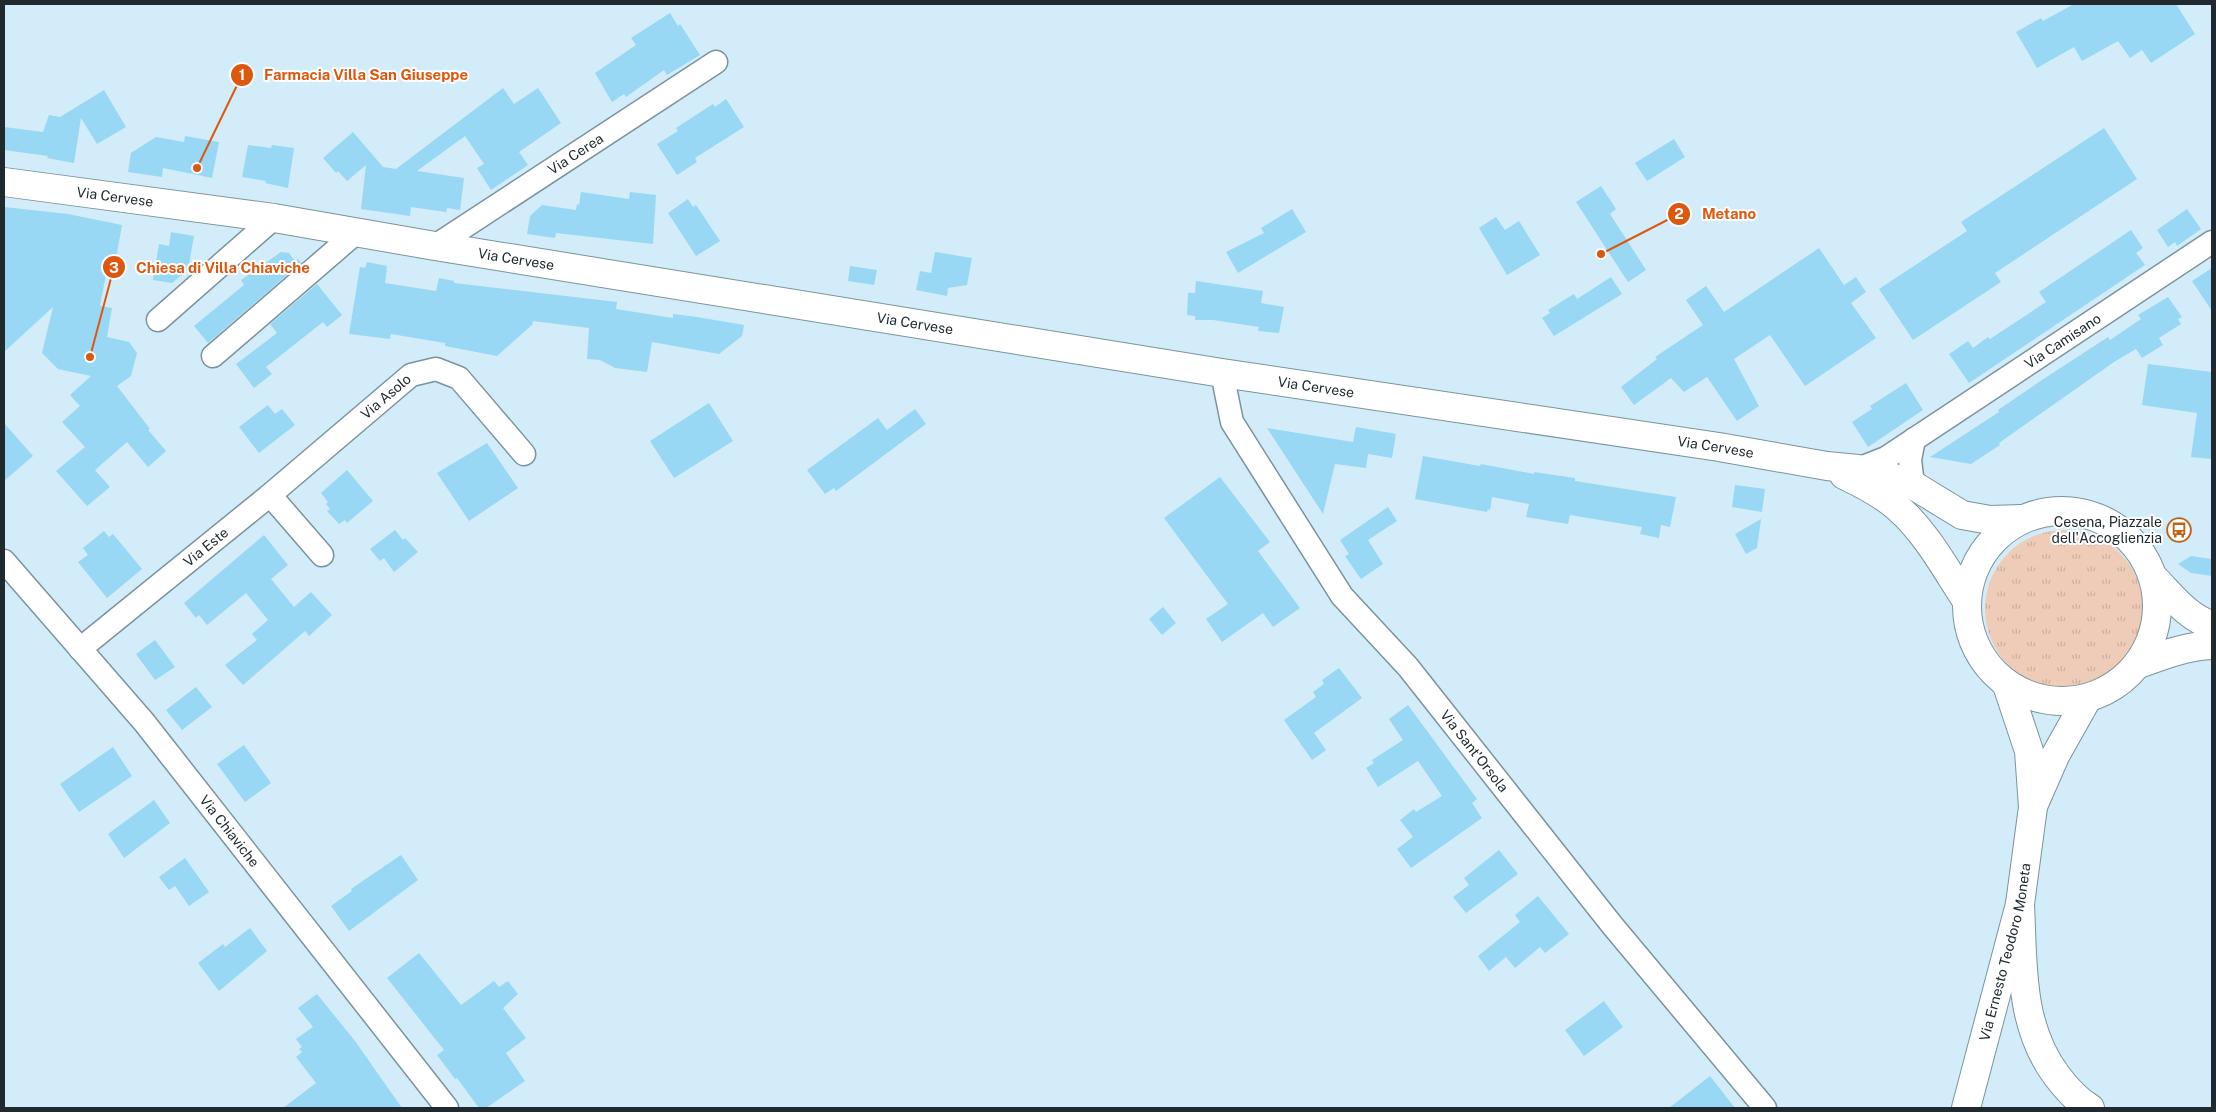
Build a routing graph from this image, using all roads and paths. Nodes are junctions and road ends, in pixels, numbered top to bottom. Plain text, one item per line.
1 (716, 62) dead end
2 (4, 182) edge
3 (274, 218) junction
4 (358, 232) junction
5 (2212, 242) edge
6 (435, 246) junction
7 (158, 320) dead end
8 (213, 356) dead end
9 (1222, 373) junction
10 (1914, 439) junction
11 (524, 454) dead end
12 (1827, 466) junction
13 (1858, 469) junction
14 (1913, 485) junction
15 (270, 495) junction
16 (2022, 519) junction
17 (322, 555) dead end
18 (4, 561) edge
19 (2154, 578) junction
20 (1966, 600) junction
21 (2212, 625) edge
22 (2212, 646) edge
23 (80, 649) junction
24 (2139, 664) junction
25 (2007, 685) junction
26 (2087, 699) junction
27 (2033, 807) junction
28 (2020, 904) junction
29 (1965, 1104) edge
30 (447, 1108) edge
31 (1765, 1108) edge
32 (2090, 1108) edge

1 - 6 street, Via Cerea
2 - 3 main road, Via Cervese
3 - 4 main road, Via Cervese
3 - 7 street
4 - 6 main road, Via Cervese
4 - 8 street
5 - 10 street, Via Camisano
6 - 9 main road, Via Cervese
9 - 12 main road, Via Cervese
9 - 31 street, Via Sant'Orsola
10 - 13 street, Via Camisano
10 - 14 street
11 - 15 street, Via Asolo
12 - 13 main road, Via Cervese
12 - 20 main road, Via Cervese
13 - 14 main road, Via Cervese
14 - 16 main road, Via Cervese
15 - 17 street
15 - 23 street, Via Este
16 - 19 main road
16 - 20 main road
18 - 23 street, Via Chiaviche
19 - 21 main road
19 - 24 main road
20 - 25 main road
22 - 24 main road
23 - 30 street, Via Chiaviche
24 - 26 main road
25 - 26 main road
25 - 27 main road, Via Ernesto Teodoro Moneta
26 - 27 main road, Via Ernesto Teodoro Moneta
27 - 28 main road, Via Ernesto Teodoro Moneta
28 - 29 main road, Via Ernesto Teodoro Moneta
28 - 32 main road

